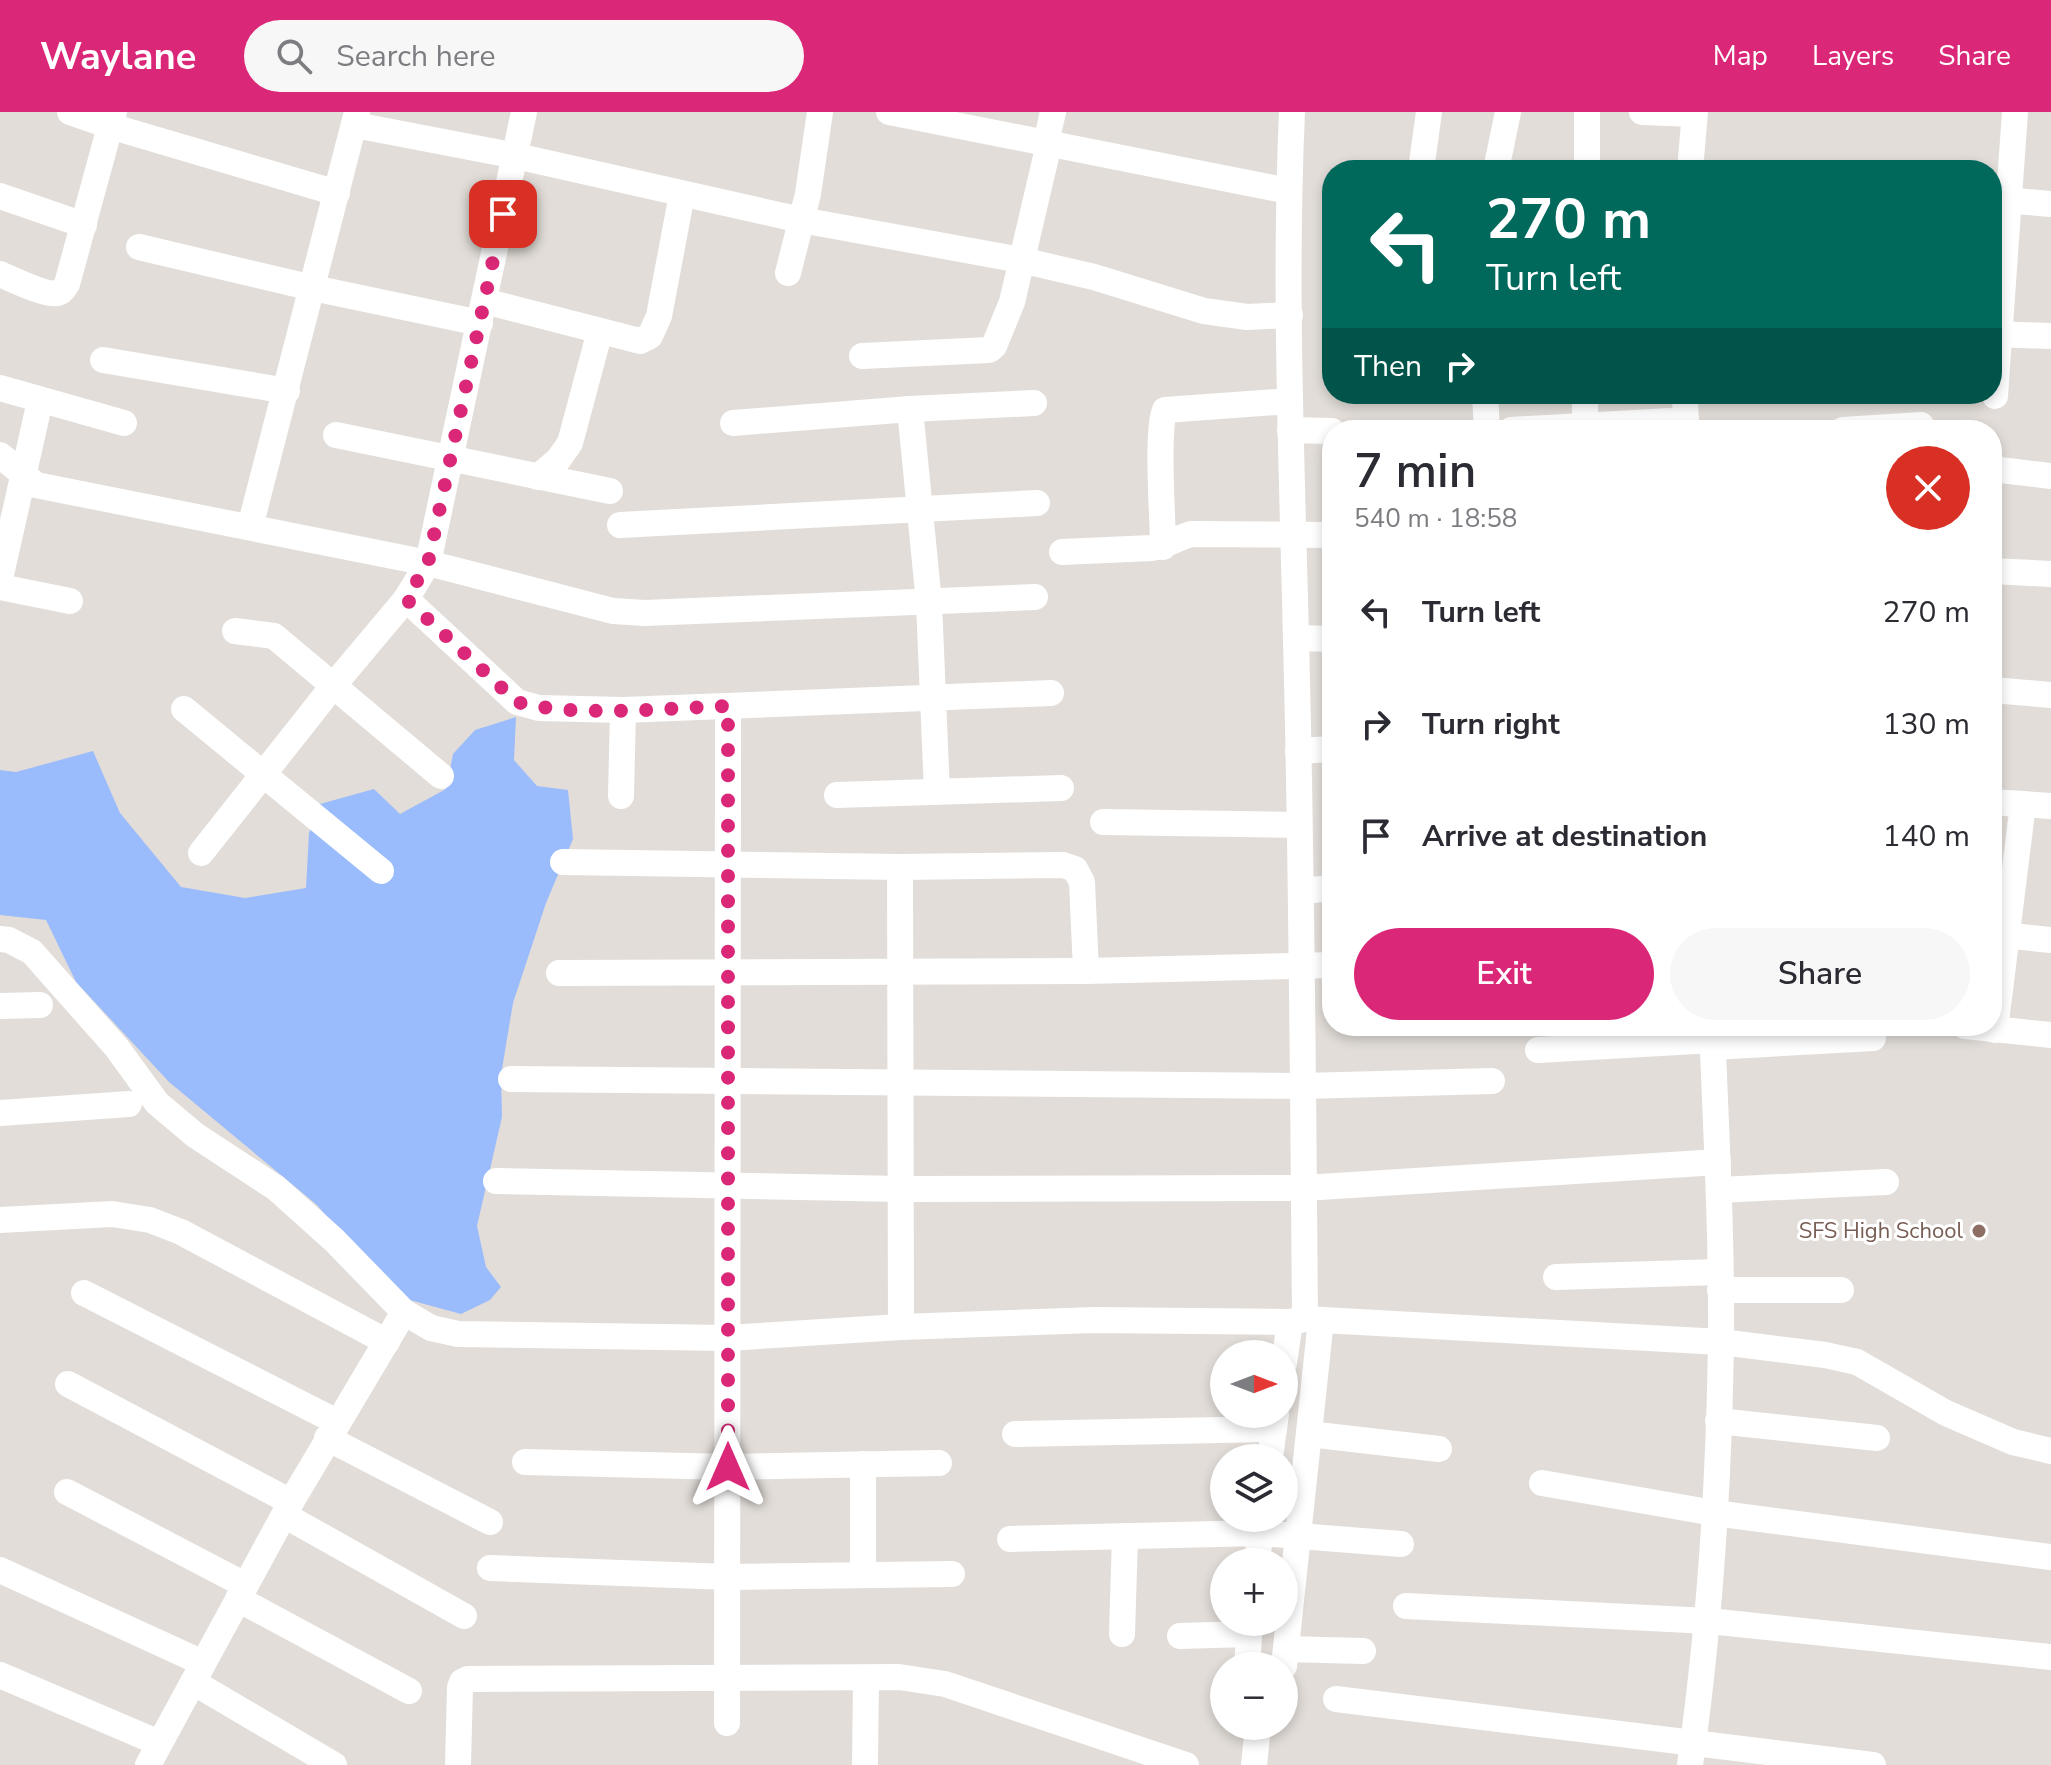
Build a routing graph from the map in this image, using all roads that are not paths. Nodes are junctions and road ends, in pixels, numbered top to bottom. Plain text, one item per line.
1 (70, 112) edge
2 (524, 112) edge
3 (820, 112) edge
4 (889, 112) edge
5 (1053, 112) edge
6 (1292, 112) edge
7 (1429, 112) edge
8 (1508, 112) edge
9 (1587, 112) edge
10 (1642, 112) edge
11 (2015, 112) edge
12 (1694, 113) edge
13 (112, 119) edge
14 (356, 119) edge
15 (1048, 144) junction
16 (516, 156) junction
17 (1422, 160) edge
18 (1498, 160) edge
19 (1587, 160) edge
20 (1691, 160) edge
21 (2002, 188) edge
22 (1289, 191) junction
23 (337, 193) junction
24 (682, 194) junction
25 (0, 196) edge
26 (2002, 200) edge
27 (2051, 204) edge
28 (801, 220) junction
29 (84, 225) junction
30 (139, 247) dead end
31 (1021, 260) junction
32 (788, 273) dead end
33 (0, 274) edge
34 (313, 288) junction
35 (482, 312) junction
36 (1290, 315) junction
37 (600, 331) junction
38 (2002, 334) edge
39 (2051, 336) edge
40 (862, 356) dead end
41 (103, 360) dead end
42 (0, 388) edge
43 (287, 391) junction
44 (40, 401) junction
45 (1290, 401) junction
46 (1034, 403) dead end
47 (910, 409) junction
48 (1686, 415) edge
49 (1640, 420) edge
50 (124, 423) dead end
51 (733, 423) dead end
52 (1290, 430) junction
53 (1322, 431) edge
54 (336, 435) dead end
55 (0, 455) edge
56 (450, 459) junction
57 (2002, 470) edge
58 (22, 474) junction
59 (2051, 476) edge
60 (538, 477) junction
61 (610, 491) dead end
62 (1037, 503) dead end
63 (920, 510) junction
64 (620, 525) dead end
65 (250, 527) junction
66 (1322, 535) edge
67 (1292, 536) junction
68 (1163, 547) junction
69 (1062, 552) dead end
70 (428, 563) junction
71 (2002, 572) edge
72 (2051, 574) edge
73 (0, 579) edge
74 (0, 587) edge
75 (1035, 597) dead end
76 (406, 599) junction
77 (70, 601) dead end
78 (929, 603) junction
79 (235, 631) dead end
80 (1296, 638) junction
81 (1322, 639) edge
82 (333, 686) junction
83 (2002, 691) edge
84 (1051, 693) dead end
85 (2051, 695) edge
86 (932, 699) junction
87 (728, 706) junction
88 (184, 709) dead end
89 (623, 710) junction
90 (1322, 750) edge
91 (1298, 751) junction
92 (264, 774) junction
93 (441, 776) dead end
94 (1061, 788) dead end
95 (937, 792) junction
96 (837, 795) dead end
97 (621, 796) dead end
98 (2002, 803) edge
99 (2023, 804) junction
100 (2051, 806) edge
101 (1103, 822) dead end
102 (1299, 825) junction
103 (201, 853) dead end
104 (563, 862) dead end
105 (728, 863) junction
106 (900, 867) junction
107 (381, 871) dead end
108 (1322, 889) edge
109 (1302, 891) junction
110 (2002, 913) edge
111 (2002, 934) edge
112 (0, 939) edge
113 (2051, 940) edge
114 (1322, 966) edge
115 (1302, 967) junction
116 (728, 971) junction
117 (1086, 971) junction
118 (559, 973) dead end
119 (899, 973) junction
120 (40, 1005) dead end
121 (0, 1006) edge
122 (2002, 1031) edge
123 (2051, 1035) edge
124 (1713, 1038) edge
125 (1873, 1038) dead end
126 (1538, 1050) dead end
127 (511, 1079) dead end
128 (728, 1080) junction
129 (1492, 1081) dead end
130 (899, 1082) junction
131 (1303, 1086) junction
132 (129, 1104) dead end
133 (0, 1113) edge
134 (1718, 1162) junction
135 (496, 1181) dead end
136 (1886, 1182) dead end
137 (728, 1186) junction
138 (1304, 1188) junction
139 (901, 1189) junction
140 (1719, 1190) junction
141 (0, 1220) edge
142 (1556, 1277) dead end
143 (1720, 1281) junction
144 (1841, 1290) dead end
145 (84, 1293) dead end
146 (404, 1312) junction
147 (1305, 1320) junction
148 (901, 1327) junction
149 (728, 1338) junction
150 (1295, 1340) edge
151 (387, 1342) junction
152 (1721, 1342) junction
153 (1317, 1359) junction
154 (1298, 1360) edge
155 (68, 1384) dead end
156 (1718, 1421) junction
157 (1210, 1424) edge
158 (332, 1430) junction
159 (1015, 1434) dead end
160 (1309, 1434) junction
161 (1877, 1438) dead end
162 (1439, 1449) dead end
163 (2051, 1451) edge
164 (525, 1462) dead end
165 (939, 1463) dead end
166 (863, 1464) junction
167 (728, 1467) junction
168 (1542, 1483) dead end
169 (67, 1492) dead end
170 (287, 1508) junction
171 (1714, 1513) junction
172 (490, 1522) dead end
173 (1210, 1529) edge
174 (1283, 1532) edge
175 (1125, 1536) junction
176 (1299, 1537) junction
177 (1010, 1539) dead end
178 (1401, 1544) dead end
179 (2051, 1557) edge
180 (490, 1568) dead end
181 (0, 1570) edge
182 (952, 1574) dead end
183 (863, 1575) junction
184 (728, 1577) junction
185 (242, 1592) junction
186 (1406, 1606) dead end
187 (464, 1616) dead end
188 (1709, 1621) junction
189 (1210, 1633) edge
190 (1122, 1634) dead end
191 (1180, 1636) dead end
192 (1363, 1651) dead end
193 (1286, 1652) edge
194 (1298, 1656) edge
195 (2051, 1657) edge
196 (198, 1672) junction
197 (0, 1675) edge
198 (866, 1678) junction
199 (728, 1679) junction
200 (409, 1691) dead end
201 (1336, 1699) dead end
202 (727, 1723) dead end
203 (1257, 1740) edge
204 (1691, 1755) edge
205 (154, 1758) edge
206 (334, 1765) edge
207 (458, 1765) edge
208 (865, 1765) edge
209 (1186, 1765) edge
210 (1254, 1765) edge
211 (1873, 1765) edge

1 - 13 street
2 - 16 street
3 - 28 street
4 - 15 street
5 - 15 street
6 - 22 street
7 - 17 street
8 - 18 street
9 - 19 street
10 - 12 street
11 - 21 street
12 - 20 street
13 - 23 street
13 - 29 street
14 - 16 street
14 - 23 street
15 - 22 street
15 - 31 street
16 - 24 street
16 - 35 street
22 - 36 street
23 - 34 street
24 - 28 street
24 - 37 street
25 - 29 street
26 - 27 street
28 - 31 street
28 - 32 street
29 - 33 street
30 - 34 street
31 - 36 street
31 - 40 street
34 - 35 street
34 - 43 street
35 - 37 street
35 - 56 street
36 - 45 street
37 - 60 street
38 - 39 street
41 - 43 street
42 - 44 street
43 - 65 street
44 - 50 street
44 - 58 street
45 - 52 street
45 - 68 street
46 - 47 street
47 - 51 street
47 - 63 street
48 - 49 street
52 - 53 street
52 - 67 street
54 - 56 street
55 - 58 street
56 - 60 street
56 - 70 street
57 - 59 street
58 - 65 street
58 - 73 street
60 - 61 street
62 - 63 street
63 - 64 street
63 - 78 street
65 - 70 street
66 - 67 street
67 - 68 street
67 - 80 street
68 - 69 street
70 - 76 street
70 - 78 street
71 - 72 street
74 - 77 street
75 - 78 street
76 - 82 street
76 - 89 street
78 - 86 street
79 - 82 street
80 - 81 street
80 - 91 street
82 - 92 street
82 - 93 street
83 - 85 street
84 - 86 street
86 - 87 street
86 - 95 street
87 - 89 street
87 - 105 street
88 - 92 street
89 - 97 street
90 - 91 street
91 - 102 street
92 - 103 street
92 - 107 street
94 - 95 street
95 - 96 street
98 - 99 street
99 - 100 street
99 - 110 street
101 - 102 street
102 - 109 street
104 - 105 street
105 - 106 street
105 - 116 street
106 - 117 street
106 - 119 street
108 - 109 street
109 - 115 street
111 - 113 street
112 - 146 street
114 - 115 street
115 - 117 street
115 - 131 street
116 - 118 street
116 - 119 street
116 - 128 street
117 - 119 street
119 - 130 street
120 - 121 street
122 - 123 street
124 - 125 street
124 - 126 street
124 - 134 street
127 - 128 street
128 - 130 street
128 - 137 street
129 - 131 street
130 - 131 street
130 - 139 street
131 - 138 street
132 - 133 street
134 - 138 street
134 - 140 street
135 - 137 street
136 - 140 street
137 - 139 street
137 - 149 street
138 - 139 street
138 - 147 street
139 - 148 street
140 - 143 street
141 - 151 street
142 - 143 street
143 - 144 street
143 - 152 street
145 - 158 street
146 - 149 street
146 - 151 street
147 - 148 street
147 - 150 street
147 - 152 street
147 - 153 street
148 - 149 street
149 - 167 street
151 - 158 street
152 - 156 street
152 - 163 street
153 - 154 street
153 - 160 street
155 - 170 street
156 - 161 street
156 - 171 street
157 - 159 street
158 - 170 street
158 - 172 street
160 - 162 street
160 - 176 street
164 - 167 street
165 - 166 street
166 - 167 street
166 - 183 street
167 - 184 street
168 - 171 street
169 - 185 street
170 - 185 street
170 - 187 street
171 - 179 street
171 - 188 street
173 - 175 street
174 - 176 street
175 - 177 street
175 - 190 street
176 - 178 street
176 - 193 street
180 - 184 street
181 - 196 street
182 - 183 street
183 - 184 street
184 - 199 street
185 - 196 street
185 - 200 street
186 - 188 street
188 - 195 street
188 - 204 street
189 - 191 street
192 - 194 street
196 - 205 street
196 - 206 street
197 - 205 street
198 - 199 street
198 - 208 street
198 - 209 street
199 - 202 street
199 - 207 street
201 - 204 street
203 - 210 street
204 - 211 street

